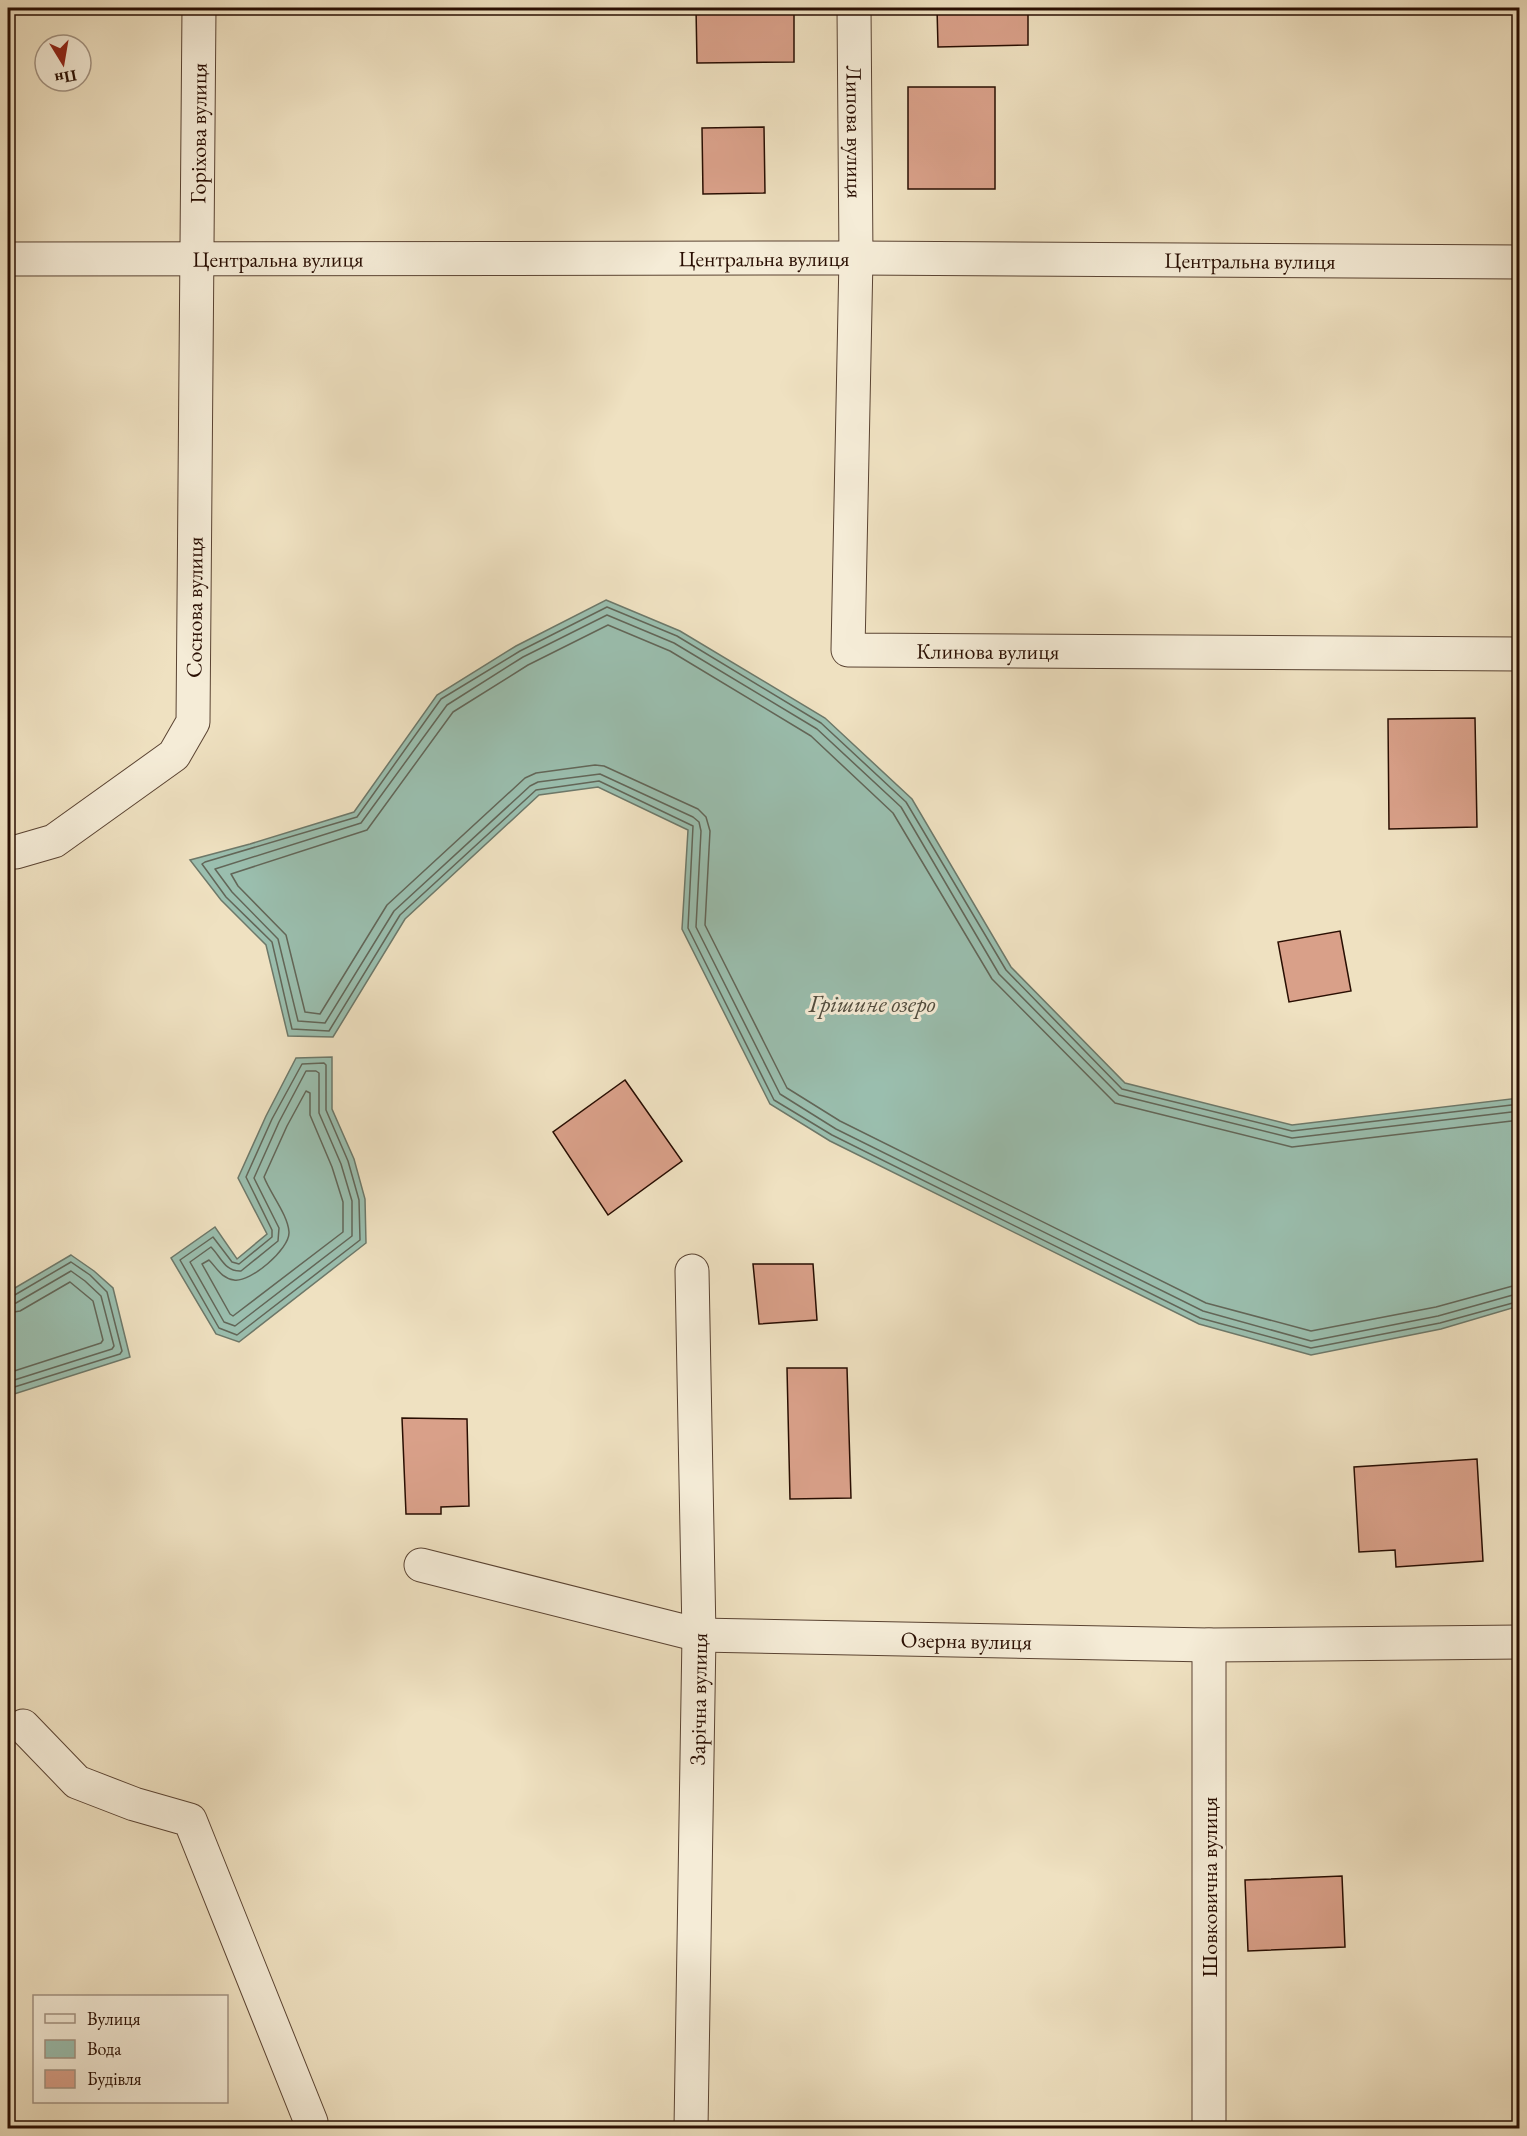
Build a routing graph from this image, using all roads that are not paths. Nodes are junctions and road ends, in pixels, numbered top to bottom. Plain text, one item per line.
1 (199, 8) edge
2 (854, 8) edge
3 (198, 258) junction
4 (856, 258) junction
5 (8, 259) edge
6 (1520, 262) edge
7 (1520, 654) edge
8 (8, 852) edge
9 (692, 1271) dead end
10 (421, 1565) dead end
11 (699, 1635) junction
12 (1520, 1642) edge
13 (1209, 1645) junction
14 (22, 1726) dead end
15 (310, 2128) edge
16 (691, 2128) edge
17 (1209, 2128) edge

1 - 3 street, Горіхова вулиця
2 - 4 street, Липова вулиця
3 - 4 street, Центральна вулиця
3 - 5 street, Центральна вулиця
3 - 8 street, Соснова вулиця
4 - 6 street, Центральна вулиця
4 - 7 street, Клинова вулиця
9 - 11 street, Зарічна вулиця
10 - 11 street, Озерна вулиця
11 - 13 street, Озерна вулиця
11 - 16 street, Зарічна вулиця
12 - 13 street, Озерна вулиця
13 - 17 street, Шовковична вулиця
14 - 15 street

